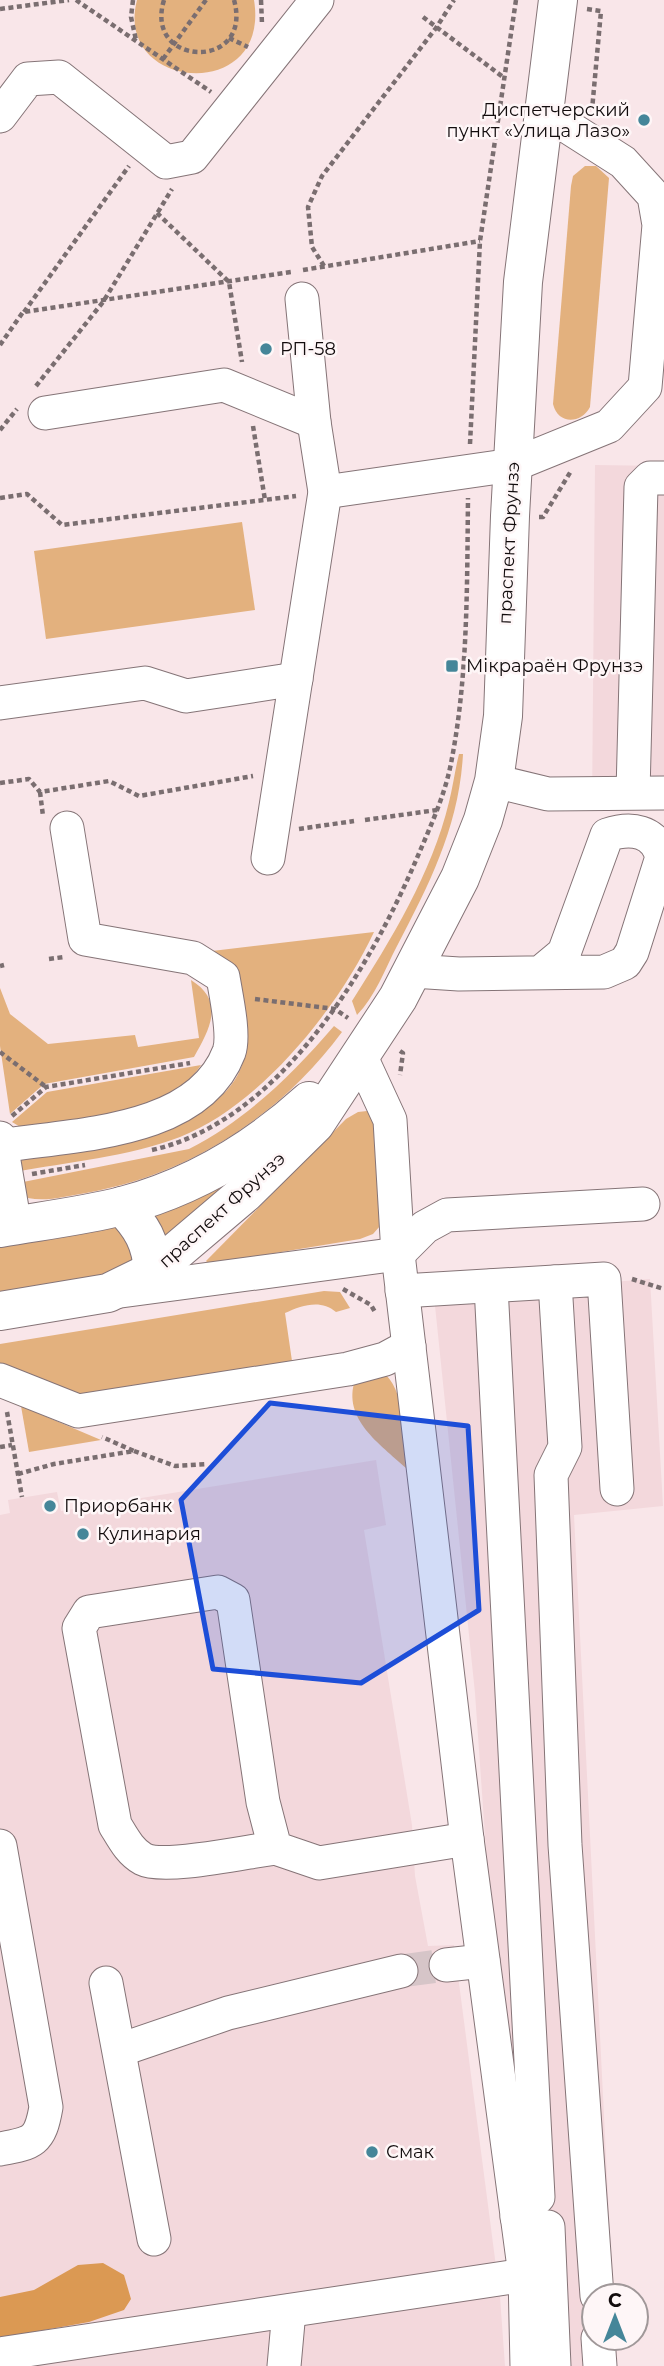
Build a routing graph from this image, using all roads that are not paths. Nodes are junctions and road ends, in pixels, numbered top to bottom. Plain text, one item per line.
1 (317, 0) edge
2 (570, 4) edge
3 (543, 111) junction
4 (0, 116) edge
5 (302, 299) dead end
6 (35, 400) road end
7 (314, 422) junction
8 (513, 465) junction
9 (664, 478) edge
10 (326, 492) junction
11 (296, 679) junction
12 (0, 703) edge
13 (494, 781) junction
14 (648, 792) edge
15 (55, 824) road end
16 (270, 845) road end
17 (413, 971) junction
18 (540, 973) junction
19 (357, 1039) junction
20 (4, 1134) edge
21 (643, 1204) dead end
22 (122, 1206) junction
23 (7, 1227) edge
24 (398, 1254) junction
25 (153, 1271) junction
26 (555, 1282) junction
27 (491, 1286) junction
28 (402, 1291) junction
29 (108, 1293) junction
30 (0, 1311) edge
31 (402, 1349) junction
32 (0, 1380) edge
33 (614, 1444) junction
34 (565, 1447) junction
35 (617, 1489) dead end
36 (467, 1839) junction
37 (0, 1846) edge
38 (275, 1848) junction
39 (483, 1961) junction
40 (446, 1965) tunnel mouth
41 (401, 1971) tunnel mouth
42 (106, 1983) dead end
43 (120, 2050) junction
44 (0, 2150) edge
45 (594, 2218) junction
46 (528, 2226) junction
47 (154, 2239) dead end
48 (525, 2275) junction
49 (596, 2282) edge
50 (289, 2311) junction
51 (0, 2354) edge
52 (284, 2366) edge
53 (527, 2366) edge
54 (554, 2366) edge

1 - 4 street
2 - 3 main road, праспект Фрунзэ
3 - 8 main road, праспект Фрунзэ
3 - 8 street
5 - 7 street
6 - 7 street
7 - 10 street
8 - 10 street
8 - 13 main road, праспект Фрунзэ
9 - 14 street
10 - 11 street
11 - 12 street
11 - 16 street
13 - 14 street
13 - 17 main road, праспект Фрунзэ
15 - 20 street
17 - 18 street
17 - 19 main road, праспект Фрунзэ
18 - 18 street
19 - 22 main road, праспект Фрунзэ
19 - 24 street
19 - 25 main road, праспект Фрунзэ
20 - 23 street
21 - 24 street
22 - 23 main road, праспект Фрунзэ
22 - 25 main road
24 - 28 street
24 - 29 street
25 - 29 main road, праспект Фрунзэ
26 - 27 street
26 - 33 street
26 - 34 street
27 - 28 street
27 - 46 street
28 - 31 street
29 - 30 main road, праспект Фрунзэ
31 - 32 street
31 - 36 street
33 - 34 street
33 - 35 street
34 - 45 street
36 - 38 street
36 - 39 street
37 - 44 street
38 - 38 street
39 - 40 street
39 - 46 street
41 - 43 street
42 - 43 street
43 - 47 street
45 - 46 street
45 - 49 street
46 - 48 street
46 - 54 street
48 - 50 street
48 - 53 street
50 - 51 street
50 - 52 street

